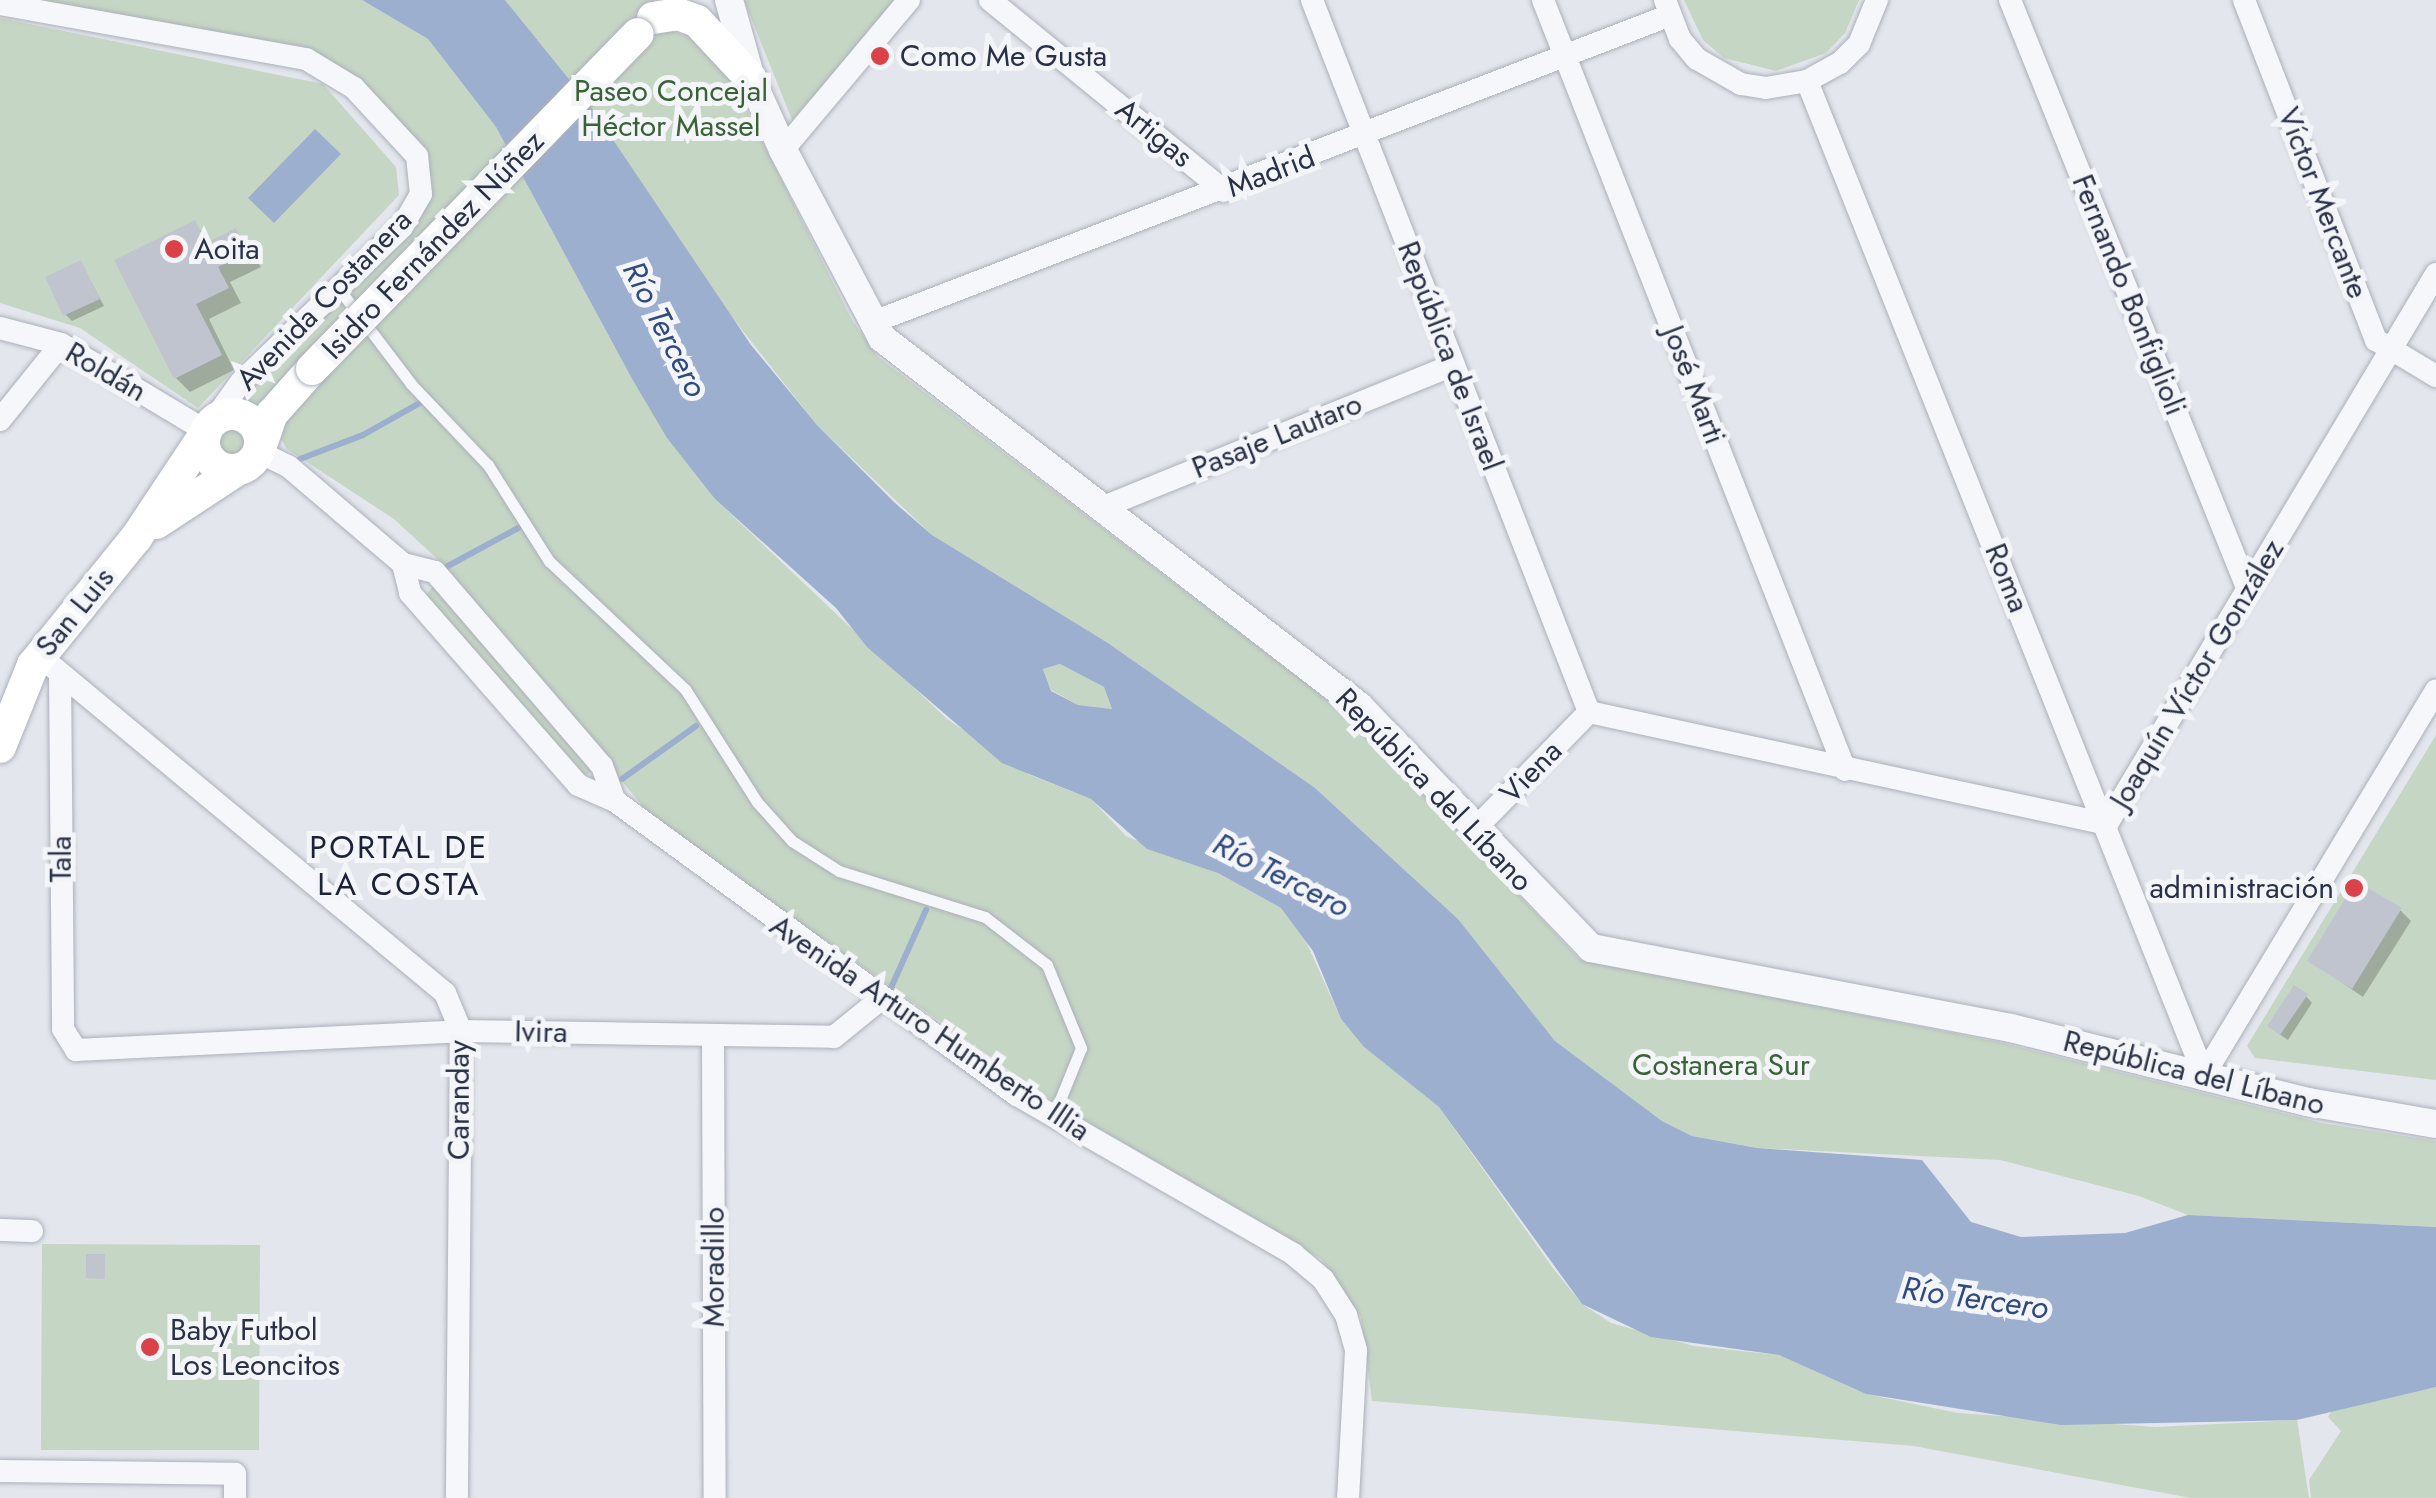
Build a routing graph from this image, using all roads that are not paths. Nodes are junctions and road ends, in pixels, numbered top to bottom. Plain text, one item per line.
1 (729, 0) edge
2 (909, 0) edge
3 (990, 0) edge
4 (1312, 0) edge
5 (1543, 0) edge
6 (1877, 0) edge
7 (2010, 0) edge
8 (2244, 0) edge
9 (0, 4) edge
10 (1667, 8) edge
11 (653, 17) edge
12 (1565, 57) junction
13 (751, 79) junction
14 (1808, 81) junction
15 (1366, 135) junction
16 (783, 150) junction
17 (1224, 190) junction
18 (2436, 274) edge
19 (339, 290) junction
20 (871, 324) junction
21 (0, 328) edge
22 (62, 344) junction
23 (2392, 350) junction
24 (1452, 364) junction
25 (2436, 376) edge
26 (282, 400) junction
27 (0, 420) edge
28 (215, 425) junction
29 (252, 457) junction
30 (1101, 508) junction
31 (136, 538) junction
32 (403, 564) junction
33 (2248, 590) junction
34 (50, 664) junction
35 (2436, 691) edge
36 (1589, 712) junction
37 (0, 747) edge
38 (1845, 770) junction
39 (614, 801) junction
40 (2107, 824) junction
41 (1473, 831) junction
42 (881, 999) junction
43 (461, 1030) junction
44 (712, 1036) junction
45 (69, 1045) joint
46 (2204, 1075) junction
47 (1053, 1118) junction
48 (2436, 1124) edge
49 (0, 1230) edge
50 (32, 1231) dead end
51 (0, 1472) edge
52 (235, 1498) edge
53 (457, 1498) edge
54 (715, 1498) edge
55 (1348, 1498) edge

1 - 13 street, República del Líbano
2 - 16 street
3 - 17 street, Artigas
4 - 15 street, República de Israel
5 - 12 street, José Marti
6 - 14 street
7 - 33 street, Fernando Bonfiglioli
8 - 23 street, Víctor Mercante
9 - 19 street, Avenida Costanera
10 - 12 street, Madrid
10 - 14 street
11 - 13 main road, Isidro Fernández Núñez
11 - 26 main road, Isidro Fernández Núñez, bridge
12 - 15 street, Madrid
12 - 38 street, José Marti
13 - 16 street, República del Líbano
14 - 40 street, Roma
15 - 17 street, Madrid
15 - 24 street, República de Israel
16 - 20 street, República del Líbano
17 - 20 street, Madrid
18 - 23 street, Joaquín Víctor González
19 - 28 street, Avenida Costanera
19 - 47 lane
20 - 30 street, República del Líbano
21 - 22 street, Roldán
22 - 27 street
22 - 28 street, Roldán
23 - 25 street, Víctor Mercante
23 - 33 street, Joaquín Víctor González
24 - 30 street, Pasaje Lautaro
24 - 36 street, República de Israel
26 - 28 main road
26 - 29 main road
28 - 29 main road
28 - 29 main road
28 - 31 main road, San Luis
29 - 31 main road, San Luis
29 - 32 street, Avenida Arturo Humberto Illia
30 - 41 street, República del Líbano
31 - 34 main road, San Luis
32 - 39 street, Avenida Arturo Humberto Illia
32 - 39 street, Avenida Arturo Humberto Illia
33 - 40 street, Joaquín Víctor González
34 - 37 main road, San Luis
34 - 43 street, Caranday
34 - 45 street, Tala
35 - 46 street
36 - 38 street, Joaquín Víctor González
36 - 41 street, Viena
38 - 40 street, Joaquín Víctor González
39 - 42 street, Avenida Arturo Humberto Illia
40 - 46 street, Roma
41 - 46 street, República del Líbano
42 - 44 street, Ivira
42 - 47 street, Avenida Arturo Humberto Illia
43 - 44 street, Ivira
43 - 45 street, Ivira
43 - 53 street, Caranday
44 - 54 street, Moradillo
46 - 48 street, República del Líbano
47 - 55 street, Avenida Arturo Humberto Illia
49 - 50 street
51 - 52 street

